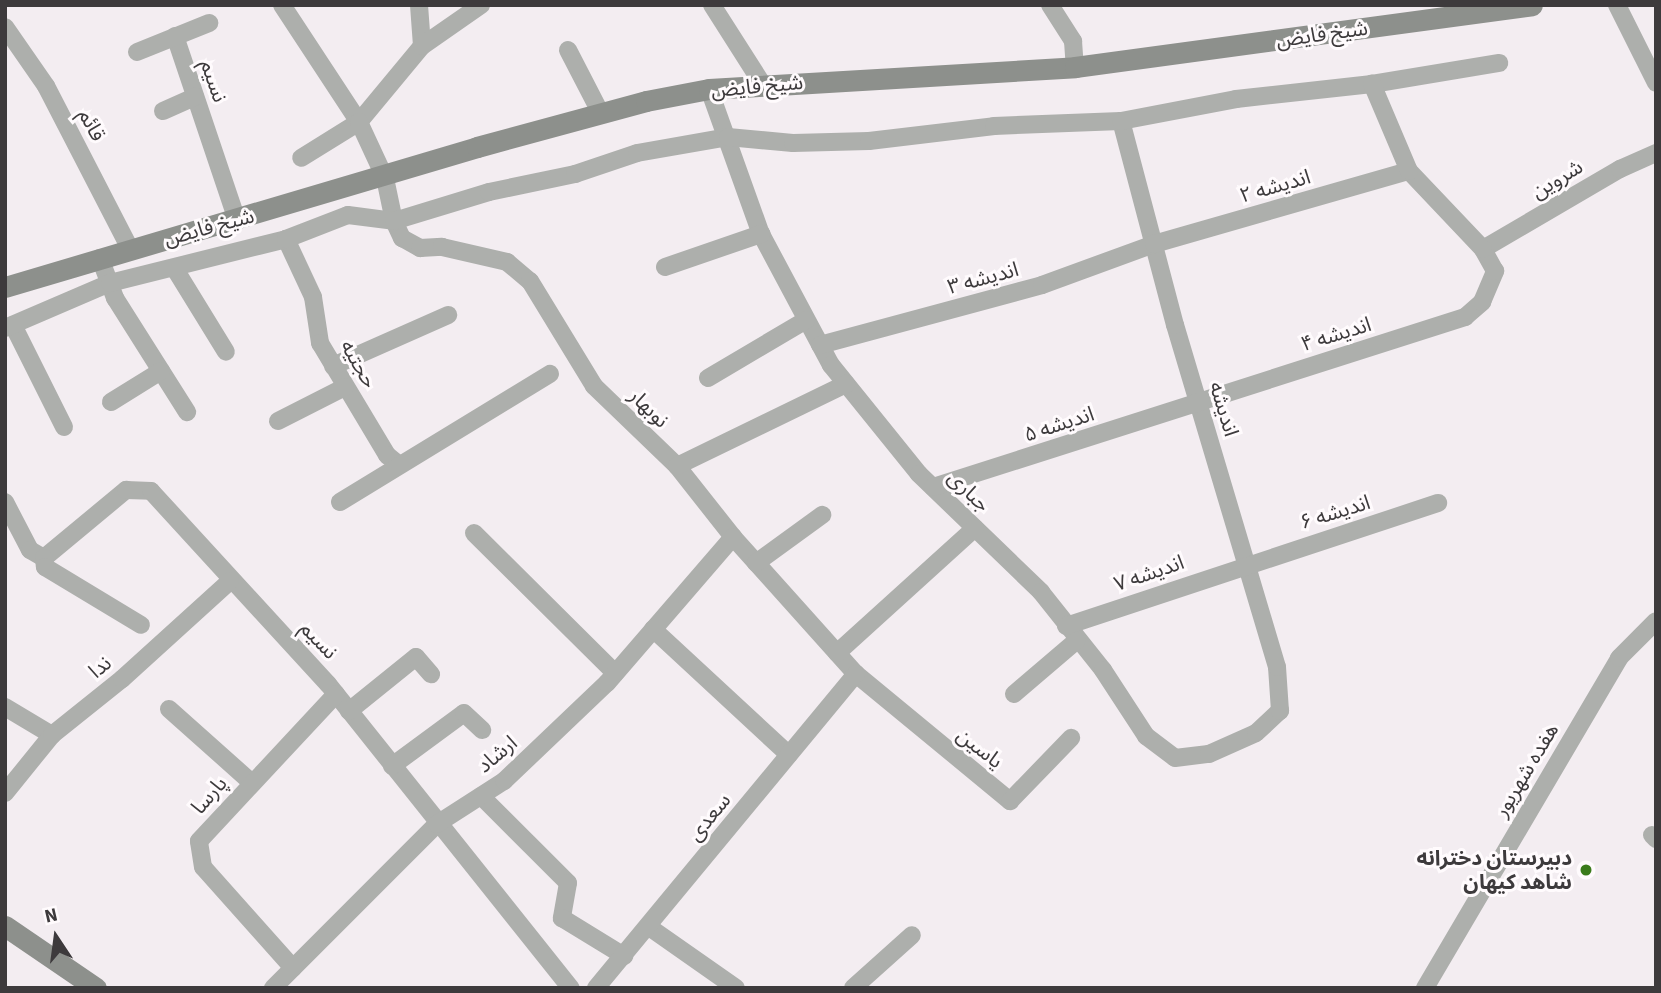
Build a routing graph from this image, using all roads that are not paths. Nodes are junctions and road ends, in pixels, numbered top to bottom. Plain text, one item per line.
1 (282, 5) edge
2 (419, 5) edge
3 (481, 5) edge
4 (712, 5) edge
5 (1532, 5) edge
6 (1617, 5) edge
7 (1056, 6) edge
8 (1504, 8) edge
9 (209, 23) dead end
10 (5, 27) edge
11 (175, 36) junction
12 (422, 46) junction
13 (568, 50) dead end
14 (137, 51) dead end
15 (1499, 63) dead end
16 (1075, 66) junction
17 (1656, 83) edge
18 (763, 85) junction
19 (1371, 85) junction
20 (709, 89) junction
21 (195, 97) junction
22 (163, 111) dead end
23 (601, 114) junction
24 (1121, 121) junction
25 (359, 122) junction
26 (728, 137) junction
27 (1656, 153) edge
28 (301, 158) dead end
29 (1409, 171) junction
30 (385, 178) junction
31 (237, 220) junction
32 (394, 221) junction
33 (761, 234) junction
34 (286, 239) junction
35 (1154, 244) junction
36 (131, 249) junction
37 (1483, 249) junction
38 (100, 258) junction
39 (665, 267) dead end
40 (175, 269) junction
41 (110, 284) junction
42 (5, 287) edge
43 (448, 315) dead end
44 (806, 320) junction
45 (9, 326) edge
46 (820, 345) junction
47 (226, 352) dead end
48 (333, 366) junction
49 (161, 371) junction
50 (550, 374) dead end
51 (708, 378) dead end
52 (846, 384) junction
53 (345, 387) junction
54 (1198, 401) junction
55 (111, 402) dead end
56 (187, 412) dead end
57 (278, 421) dead end
58 (64, 427) dead end
59 (397, 463) junction
60 (677, 467) junction
61 (933, 487) junction
62 (5, 502) edge
63 (340, 502) dead end
64 (1437, 503) dead end
65 (822, 515) dead end
66 (975, 528) junction
67 (474, 533) dead end
68 (733, 537) junction
69 (44, 558) junction
70 (756, 563) junction
71 (1246, 563) junction
72 (230, 581) junction
73 (1656, 621) edge
74 (141, 625) dead end
75 (653, 629) junction
76 (1071, 634) junction
77 (837, 653) junction
78 (615, 673) junction
79 (431, 674) dead end
80 (856, 674) junction
81 (336, 694) junction
82 (1014, 694) dead end
83 (5, 707) edge
84 (169, 709) dead end
85 (349, 711) junction
86 (482, 730) dead end
87 (52, 735) junction
88 (1071, 738) dead end
89 (789, 755) junction
90 (1175, 758) joint
91 (393, 766) junction
92 (251, 782) junction
93 (5, 793) edge
94 (481, 796) junction
95 (437, 824) junction
96 (5, 926) edge
97 (649, 927) junction
98 (912, 935) dead end
99 (624, 956) junction
100 (293, 968) junction
101 (96, 988) edge
102 (273, 988) edge
103 (571, 988) edge
104 (596, 988) edge
105 (736, 988) edge
106 (853, 988) edge
107 (1425, 988) edge

1 - 25 street
2 - 12 street
3 - 12 street
4 - 18 street
5 - 8 street, شیخ فایض
6 - 17 street
7 - 16 street
8 - 16 street, شیخ فایض
9 - 11 street
10 - 36 street, قائم
11 - 14 street
11 - 21 street, نسیم
12 - 25 street
13 - 23 street
15 - 19 street, شیخ فایض
16 - 18 street, شیخ فایض
18 - 20 street, شیخ فایض
19 - 24 street, شیخ فایض
19 - 29 street
20 - 23 street, شیخ فایض
20 - 26 street, جباری
21 - 22 street
21 - 31 street, نسیم
23 - 30 street, شیخ فایض
24 - 26 street, شیخ فایض
24 - 35 street, اندیشه
25 - 28 street
25 - 30 street
26 - 32 street, شیخ فایض
26 - 33 street, جباری
27 - 37 street, شروین
29 - 35 street, اندیشه ۲
29 - 37 street
30 - 31 street, شیخ فایض
30 - 32 street
31 - 36 street, شیخ فایض
32 - 34 street, شیخ فایض
32 - 60 street, نوبهار
33 - 39 street
33 - 44 street, جباری
34 - 40 street, شیخ فایض
34 - 48 street, حجتیه
35 - 46 street, اندیشه ۳
35 - 54 street, اندیشه
36 - 38 street, شیخ فایض
37 - 54 street, اندیشه ۴
38 - 41 street
38 - 42 street, شیخ فایض
40 - 41 street, شیخ فایض
40 - 47 street
41 - 45 street, شیخ فایض
41 - 49 street
43 - 48 street
44 - 46 street, جباری
44 - 51 street
45 - 58 street
46 - 52 street, جباری
48 - 53 street, حجتیه
49 - 55 street
49 - 56 street
50 - 59 street
52 - 60 street
52 - 61 street, جباری
53 - 57 street
53 - 59 street, حجتیه
54 - 61 street, اندیشه ۵
54 - 71 street, اندیشه
59 - 63 street
60 - 68 street, نوبهار
61 - 66 street, جباری
62 - 69 street
64 - 71 street, اندیشه ۶
65 - 70 street
66 - 76 street, جباری
66 - 77 street
67 - 78 street
68 - 70 street, نوبهار
68 - 75 street, ارشاد
69 - 72 street, نسیم
69 - 74 street
70 - 77 street, نوبهار
71 - 76 street, اندیشه ۷
71 - 90 street, اندیشه
72 - 81 street, نسیم
72 - 87 street, ندا
73 - 107 street, هفده شهریور
75 - 78 street, ارشاد
75 - 89 street
76 - 82 street
76 - 90 street, جباری
77 - 80 street, نوبهار
78 - 94 street, ارشاد
79 - 85 street
80 - 88 street, یاسین
80 - 89 street, سعدی
81 - 85 street, نسیم
81 - 92 street, پارسا
83 - 87 street
84 - 92 street
85 - 91 street, نسیم
86 - 91 street
87 - 93 street, ندا
89 - 97 street, سعدی
91 - 95 street, نسیم
92 - 100 street, پارسا
94 - 95 street, ارشاد
94 - 99 street
95 - 100 street, ارشاد
95 - 103 street, نسیم
96 - 101 street
97 - 99 street, سعدی
97 - 105 street
98 - 106 street
99 - 104 street, سعدی
100 - 102 street, ارشاد

